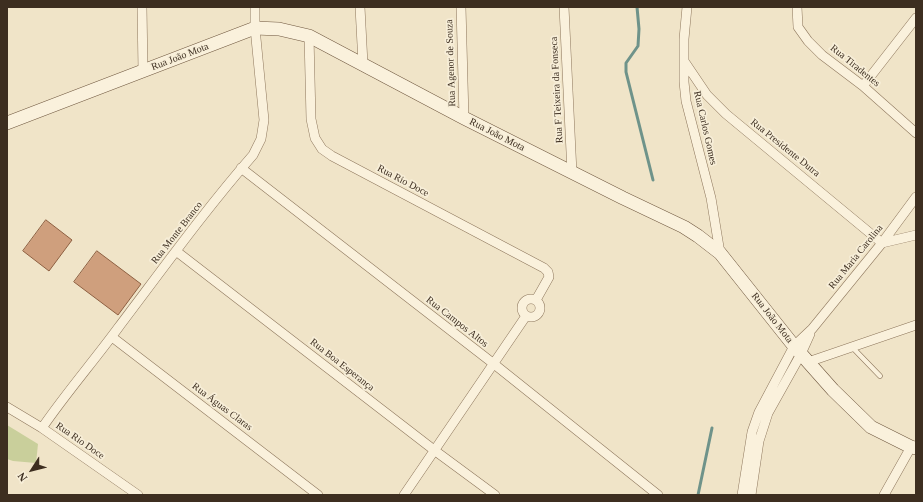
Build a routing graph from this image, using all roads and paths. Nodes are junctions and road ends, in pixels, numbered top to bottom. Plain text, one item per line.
1 (142, 7) edge
2 (255, 7) edge
3 (360, 7) edge
4 (461, 7) edge
5 (564, 7) edge
6 (687, 7) edge
7 (797, 7) edge
8 (916, 18) edge
9 (255, 28) junction
10 (309, 36) junction
11 (684, 61) junction
12 (363, 64) junction
13 (144, 71) junction
14 (863, 86) junction
15 (464, 118) junction
16 (7, 123) edge
17 (916, 133) edge
18 (241, 168) junction
19 (572, 173) junction
20 (916, 197) edge
21 (916, 235) edge
22 (882, 243) junction
23 (176, 252) junction
24 (720, 253) junction
25 (536, 300) junction
26 (526, 316) junction
27 (916, 325) edge
28 (112, 337) junction
29 (852, 347) junction
30 (801, 354) junction
31 (494, 364) junction
32 (880, 376) dead end
33 (7, 407) edge
34 (42, 428) junction
35 (914, 448) edge
36 (434, 450) junction
37 (138, 495) edge
38 (318, 495) edge
39 (404, 495) edge
40 (495, 495) edge
41 (658, 495) edge
42 (742, 495) edge
43 (751, 495) edge
44 (884, 495) edge

1 - 13 street
2 - 9 street, Rua Monte Branco
3 - 12 street
4 - 15 street, Rua Agenor de Souza
5 - 19 street, Rua F Teixeira da Fonseca
6 - 11 street, Rua Carlos Gomes
7 - 14 street, Rua Tiradentes
8 - 14 street
9 - 10 main road, Rua João Mota
9 - 13 main road, Rua João Mota
9 - 18 street, Rua Monte Branco
10 - 12 main road, Rua João Mota
10 - 25 street, Rua Rio Doce
11 - 22 street, Rua Presidente Dutra
11 - 24 street, Rua Carlos Gomes
12 - 15 main road, Rua João Mota
13 - 16 main road, Rua João Mota
14 - 17 street, Rua Tiradentes
15 - 19 main road, Rua João Mota
18 - 23 street, Rua Monte Branco
18 - 31 street, Rua Campos Altos
19 - 24 main road, Rua João Mota
20 - 22 street, Rua Maria Carolina
21 - 22 street
22 - 30 street, Rua Maria Carolina
23 - 28 street, Rua Monte Branco
23 - 36 street, Rua Boa Esperança
24 - 30 main road, Rua João Mota
25 - 26 street
25 - 26 street
26 - 31 street
27 - 29 street
28 - 34 street, Rua Monte Branco
28 - 38 street, Rua Águas Claras
29 - 30 street
29 - 32 lane
30 - 35 main road, Rua João Mota
30 - 42 street
30 - 43 street
31 - 36 street
31 - 41 street, Rua Campos Altos
33 - 34 street, Rua Rio Doce
34 - 37 street, Rua Rio Doce
35 - 44 street
36 - 39 street
36 - 40 street, Rua Boa Esperança

